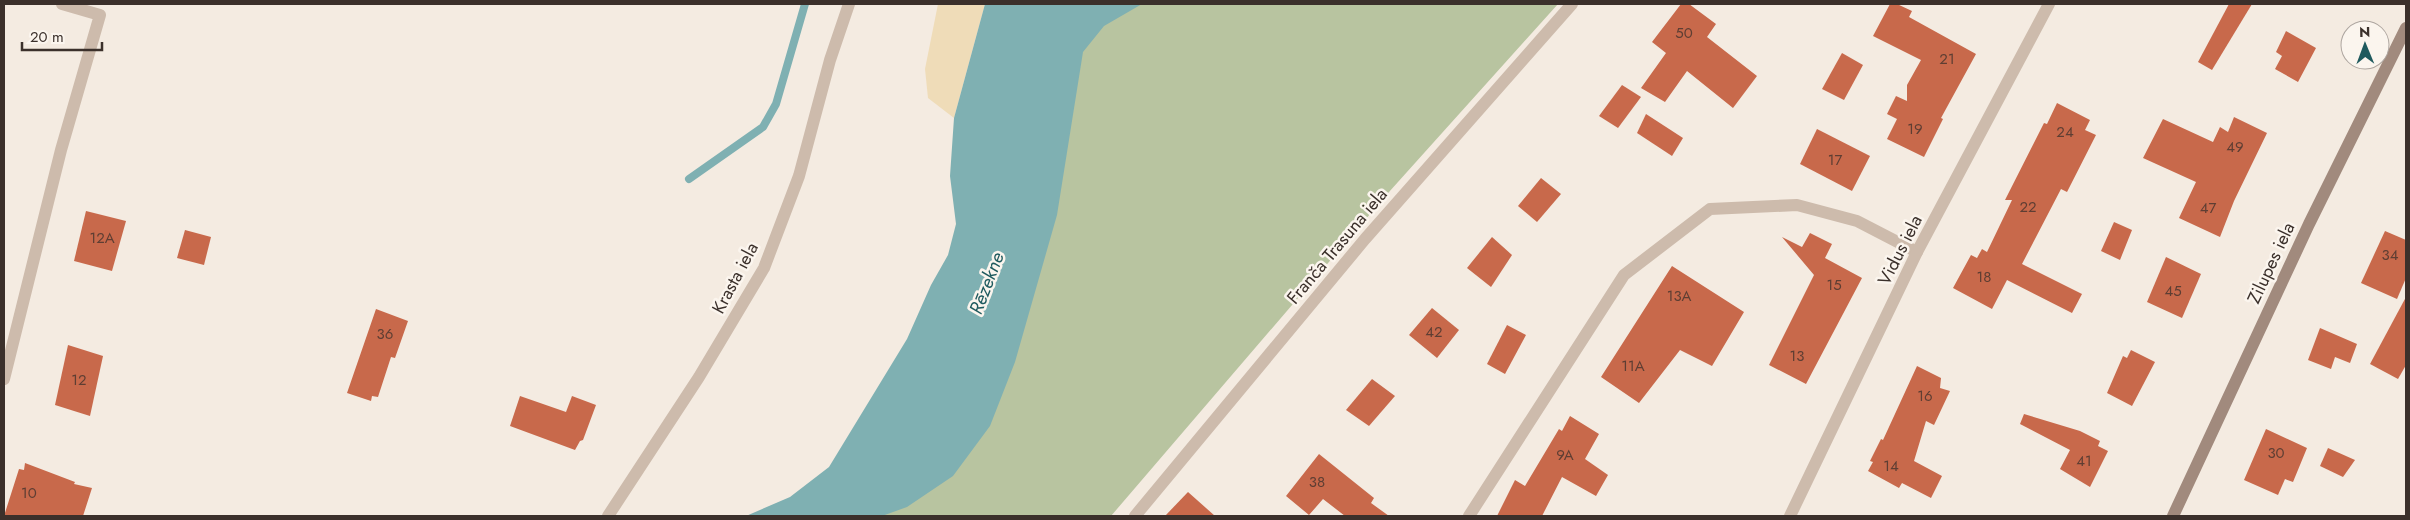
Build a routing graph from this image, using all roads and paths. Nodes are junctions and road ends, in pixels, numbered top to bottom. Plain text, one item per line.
1 (62, 4) edge
2 (849, 4) edge
3 (1572, 4) edge
4 (2050, 4) edge
5 (102, 9) edge
6 (2406, 28) edge
7 (1918, 252) junction
8 (4, 378) edge
9 (608, 516) edge
10 (1135, 516) edge
11 (1469, 516) edge
12 (1790, 516) edge
13 (2173, 516) edge

1 - 5 street
2 - 9 street, Krasta iela
3 - 10 street, Franča Trasuna iela
4 - 7 street, Vidus iela
5 - 8 street
6 - 13 main road, Zilupes iela
7 - 11 street
7 - 12 street, Vidus iela

